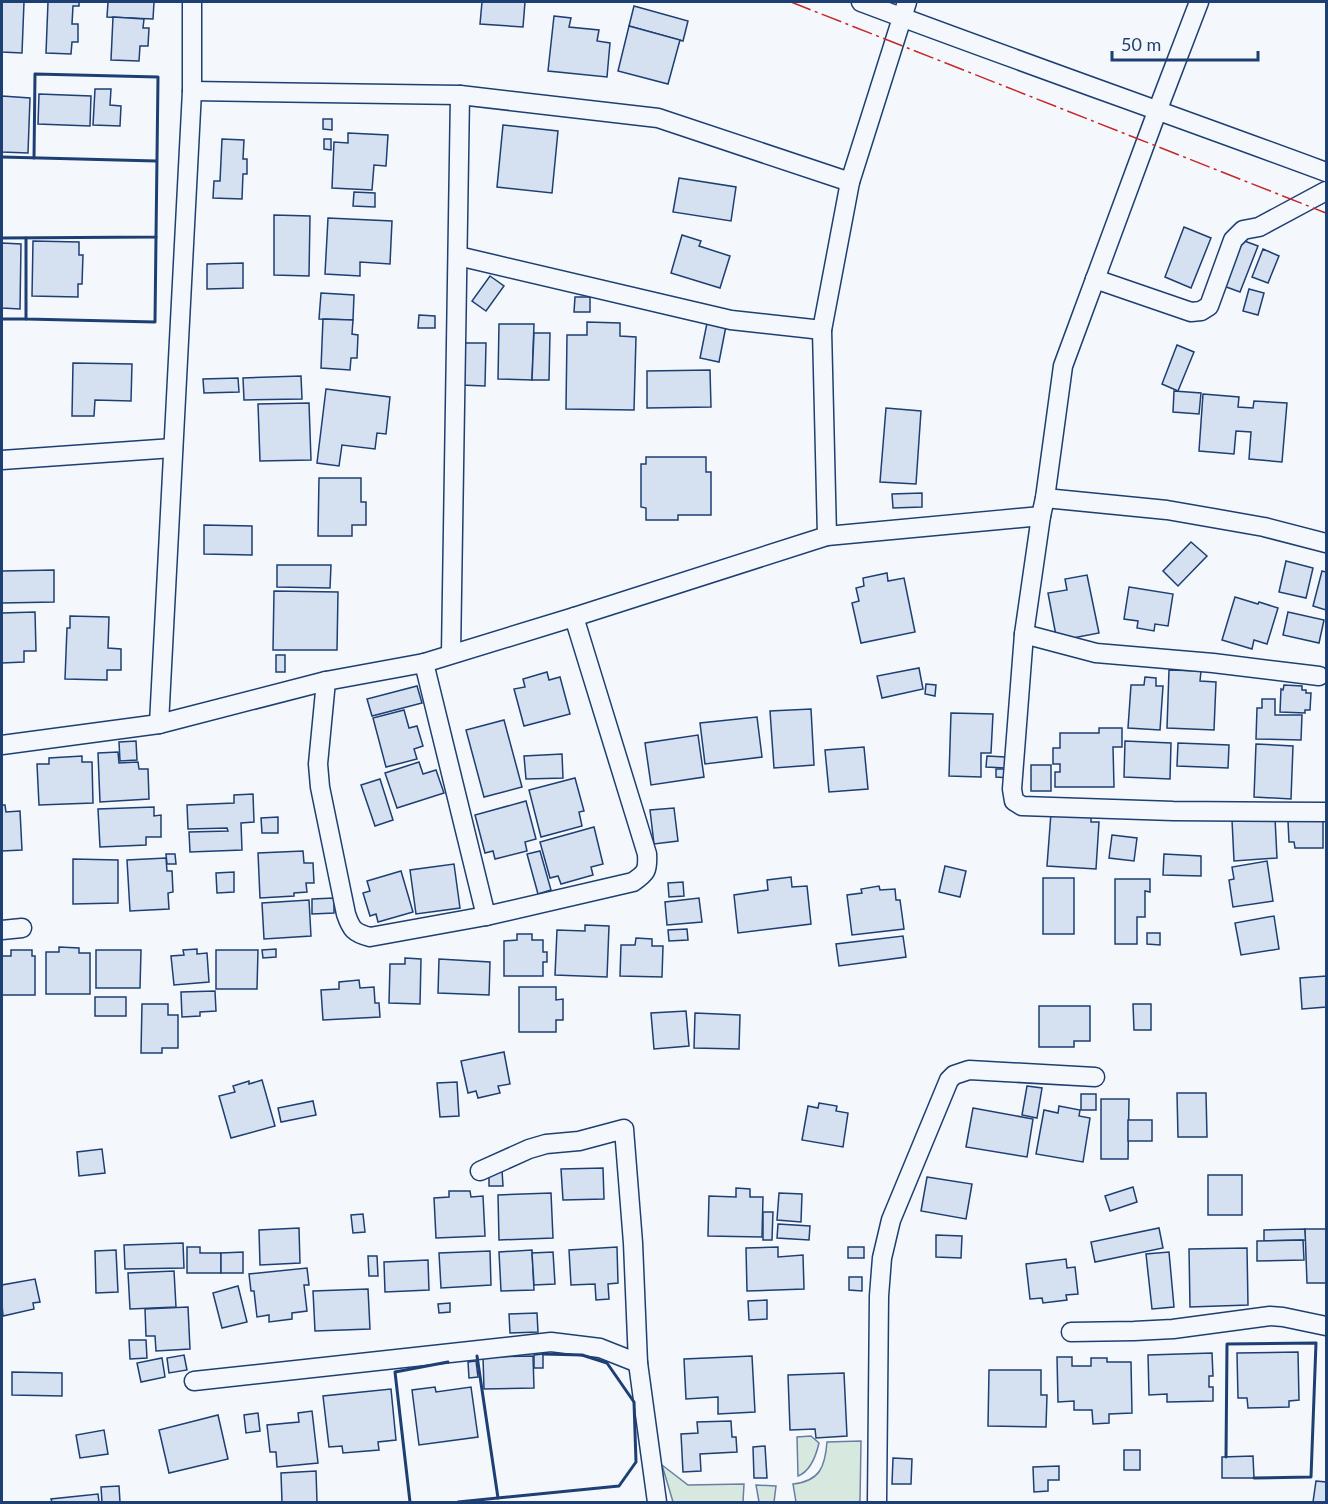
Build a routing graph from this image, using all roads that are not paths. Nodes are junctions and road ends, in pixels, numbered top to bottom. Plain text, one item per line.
1 (192, 2) edge
2 (861, 2) edge
3 (1199, 2) edge
4 (905, 10) edge
5 (192, 91) junction
6 (460, 94) junction
7 (1158, 110) junction
8 (1326, 172) edge
9 (849, 182) junction
10 (1326, 191) edge
11 (458, 256) junction
12 (1095, 279) junction
13 (822, 330) junction
14 (173, 448) junction
15 (2, 460) edge
16 (1043, 507) junction
17 (827, 536) junction
18 (1326, 543) edge
19 (574, 617) junction
20 (1024, 633) junction
21 (451, 654) junction
22 (423, 663) junction
23 (1319, 676) dead end
24 (326, 681) junction
25 (159, 724) junction
26 (2, 745) edge
27 (1326, 813) edge
28 (486, 916) junction
29 (22, 928) dead end
30 (2, 930) edge
31 (1095, 1077) dead end
32 (480, 1171) dead end
33 (1326, 1326) edge
34 (1071, 1332) dead end
35 (638, 1362) junction
36 (194, 1381) dead end
37 (657, 1503) edge
38 (877, 1503) edge

1 - 5 street
2 - 4 street
3 - 7 street
4 - 7 street
4 - 9 street
5 - 6 street
5 - 14 street
6 - 9 street
6 - 11 street
7 - 8 street
7 - 12 street
9 - 13 street
10 - 12 street
11 - 13 street
11 - 21 street
12 - 16 street
13 - 17 street
14 - 15 street
14 - 25 street
16 - 17 street
16 - 18 street
16 - 20 street
17 - 19 street
19 - 21 street
19 - 28 street
20 - 23 street
20 - 27 street
21 - 22 street
22 - 24 street
22 - 28 street
24 - 25 street
24 - 28 street
25 - 26 street
29 - 30 street
31 - 38 street
32 - 35 street
33 - 34 street
35 - 36 street
35 - 37 street

